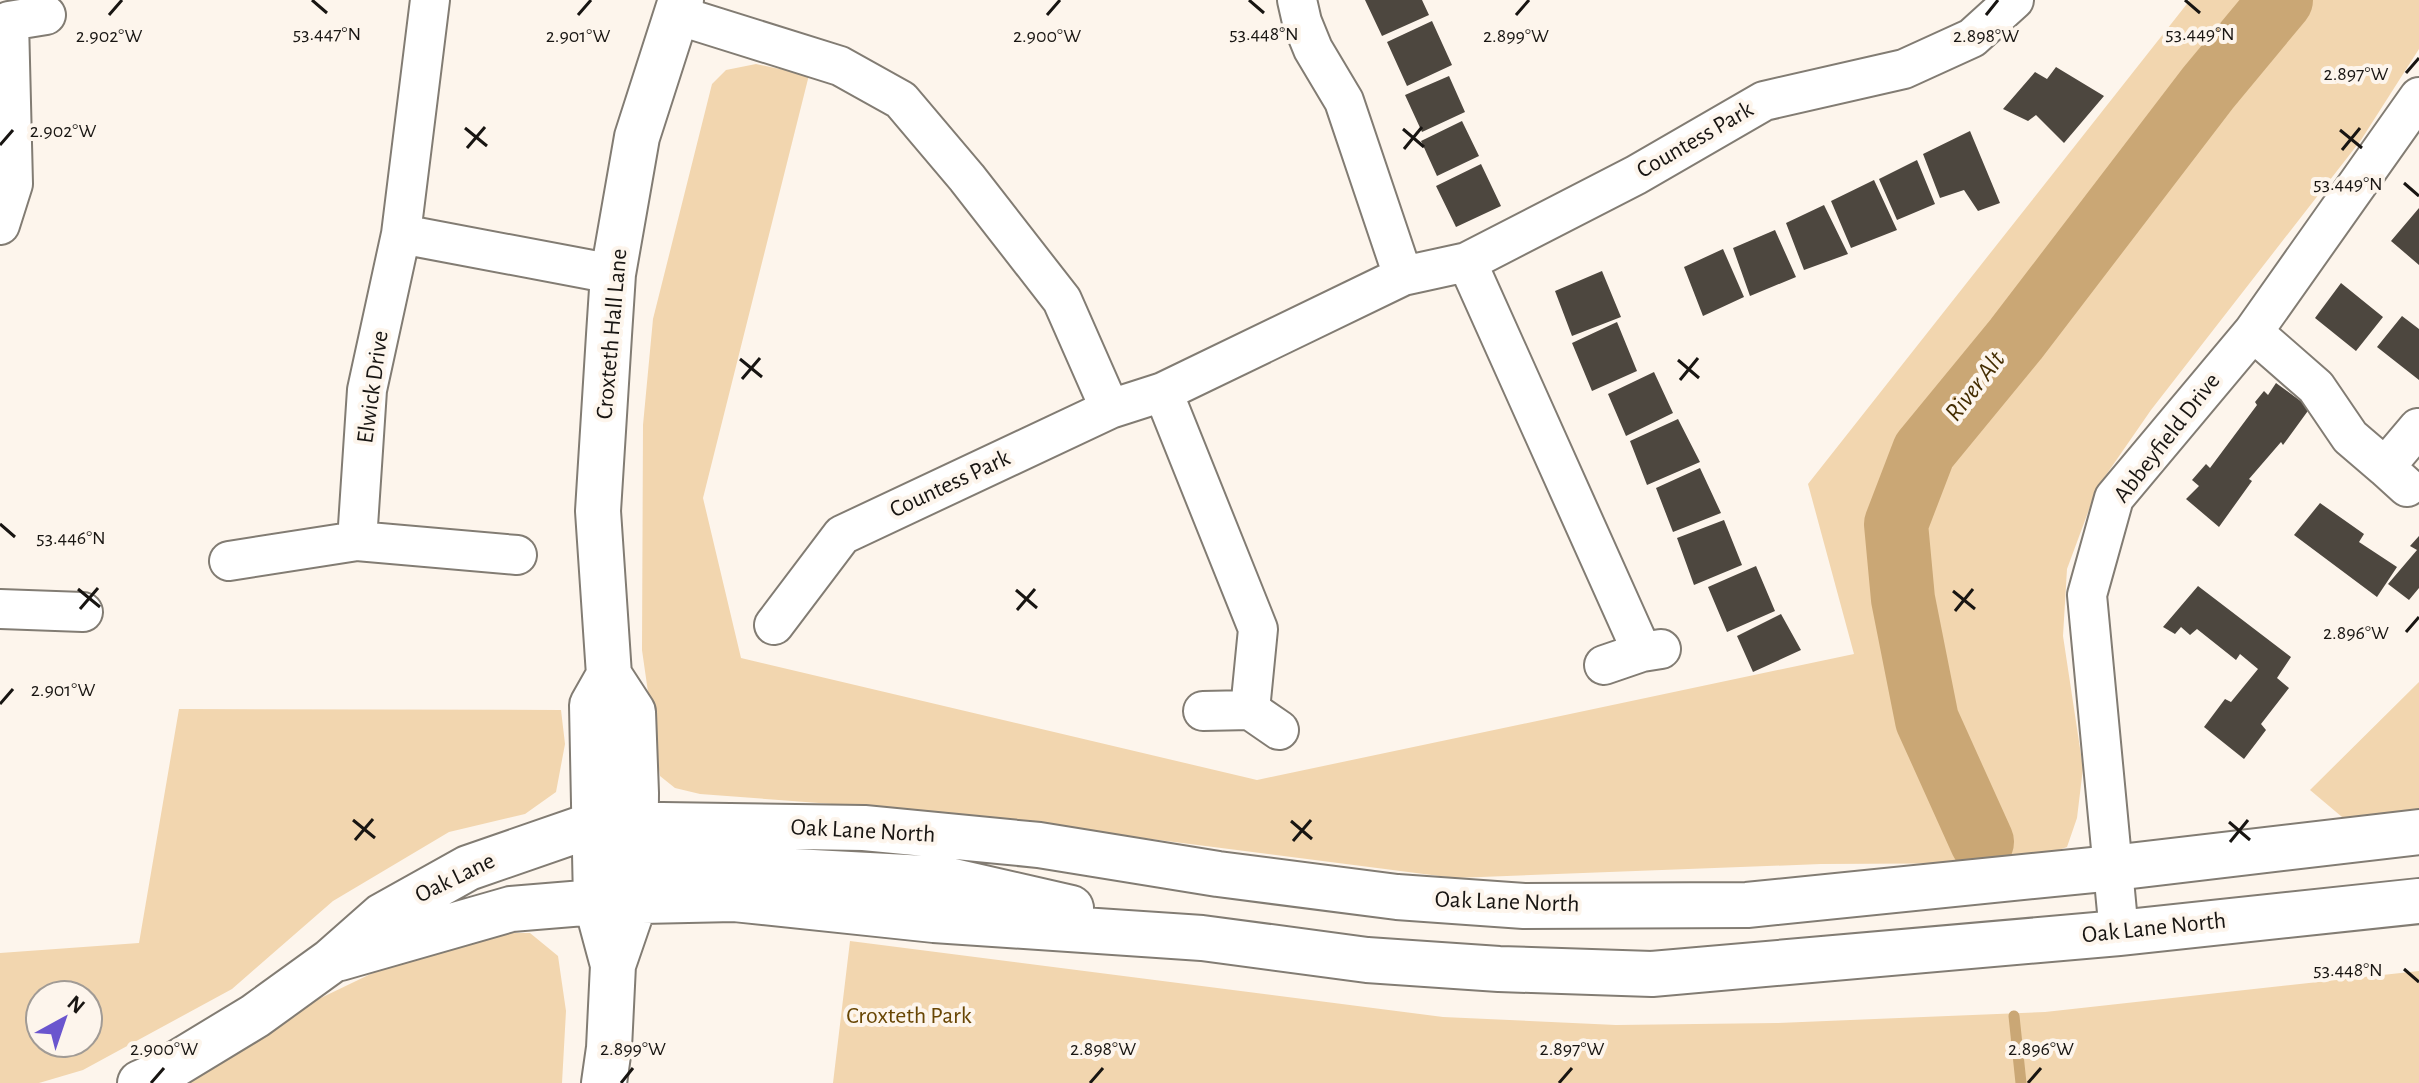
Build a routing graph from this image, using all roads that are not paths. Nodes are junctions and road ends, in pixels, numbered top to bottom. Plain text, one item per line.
1 (430, 0) edge
2 (1297, 0) edge
3 (2014, 0) edge
4 (679, 8) edge
5 (46, 15) dead end
6 (2419, 97) edge
7 (0, 225) edge
8 (401, 234) junction
9 (1467, 262) junction
10 (613, 274) junction
11 (1403, 276) junction
12 (2253, 332) junction
13 (1163, 392) junction
14 (1110, 409) junction
15 (2418, 428) edge
16 (357, 541) junction
17 (517, 555) dead end
18 (229, 561) dead end
19 (0, 609) edge
20 (83, 612) dead end
21 (774, 625) dead end
22 (1604, 665) dead end
23 (1203, 711) dead end
24 (2419, 832) edge
25 (621, 834) junction
26 (2113, 868) junction
27 (616, 901) junction
28 (2419, 901) edge
29 (2119, 933) junction
30 (1202, 938) junction
31 (331, 961) junction
32 (140, 1083) edge
33 (604, 1083) edge

1 - 8 street, Elwick Drive
2 - 11 street
3 - 9 street, Countess Park
4 - 10 street, Croxteth Hall Lane
4 - 14 street
5 - 7 street
6 - 12 street, Abbeyfield Drive
8 - 10 street
8 - 16 street, Elwick Drive
9 - 11 street, Countess Park
9 - 22 street
10 - 25 street, Croxteth Hall Lane
11 - 13 street, Countess Park
12 - 15 street
12 - 26 street, Abbeyfield Drive
13 - 14 street, Countess Park
13 - 23 street
14 - 21 street, Countess Park
16 - 17 street
16 - 18 street
19 - 20 street
24 - 26 street, Oak Lane North
25 - 26 street, Oak Lane North
25 - 27 street, Croxteth Hall Lane
25 - 30 street
25 - 31 street, Oak Lane
26 - 29 street, Abbeyfield Drive
27 - 30 street, Oak Lane North
27 - 31 street, Oak Lane
27 - 33 street, Croxteth Hall Lane
28 - 29 street, Oak Lane North
29 - 30 street, Oak Lane North
31 - 32 street, Oak Lane

